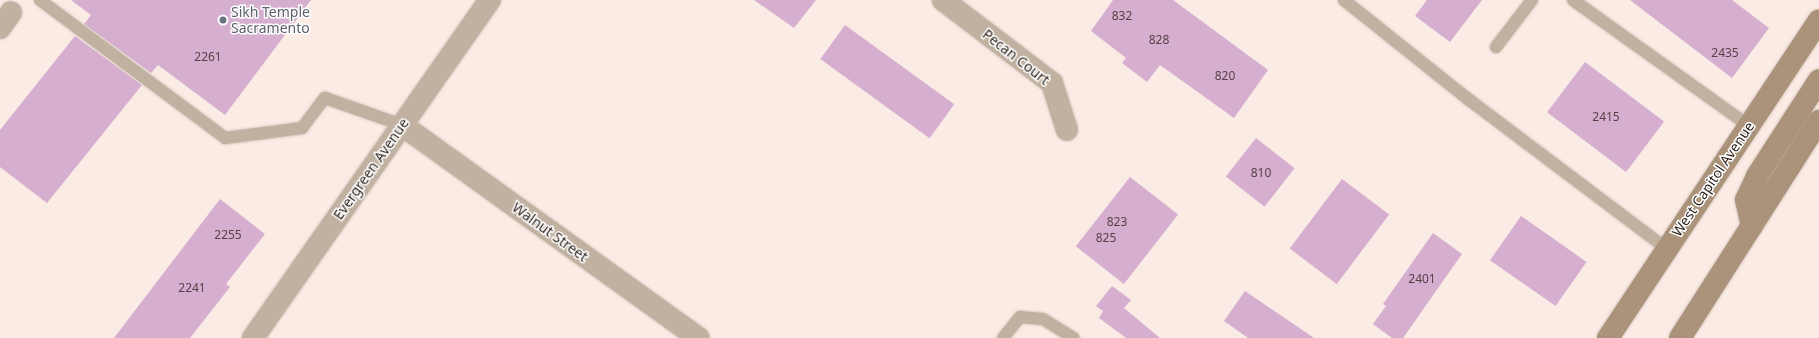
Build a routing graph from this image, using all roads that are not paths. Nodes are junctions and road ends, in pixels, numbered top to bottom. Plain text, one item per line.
1 (40, 0) edge
2 (490, 0) edge
3 (943, 0) edge
4 (1344, 0) edge
5 (1532, 0) edge
6 (1573, 0) edge
7 (1819, 21) edge
8 (1496, 47) dead end
9 (1819, 80) edge
10 (1819, 121) edge
11 (402, 125) junction
12 (1749, 126) junction
13 (1066, 130) dead end
14 (1752, 226) junction
15 (1667, 249) junction
16 (253, 338) edge
17 (698, 338) edge
18 (1003, 338) edge
19 (1073, 338) edge
20 (1608, 338) edge
21 (1680, 338) edge

1 - 11 lane
2 - 11 street, Evergreen Avenue
3 - 13 street, Pecan Court
4 - 15 lane
5 - 8 lane
6 - 12 lane
7 - 12 main road, West Capitol Avenue
9 - 14 main road
10 - 14 main road
11 - 16 street, Evergreen Avenue
11 - 17 street, Walnut Street
12 - 15 main road, West Capitol Avenue
14 - 21 main road
15 - 20 main road, West Capitol Avenue
18 - 19 lane

